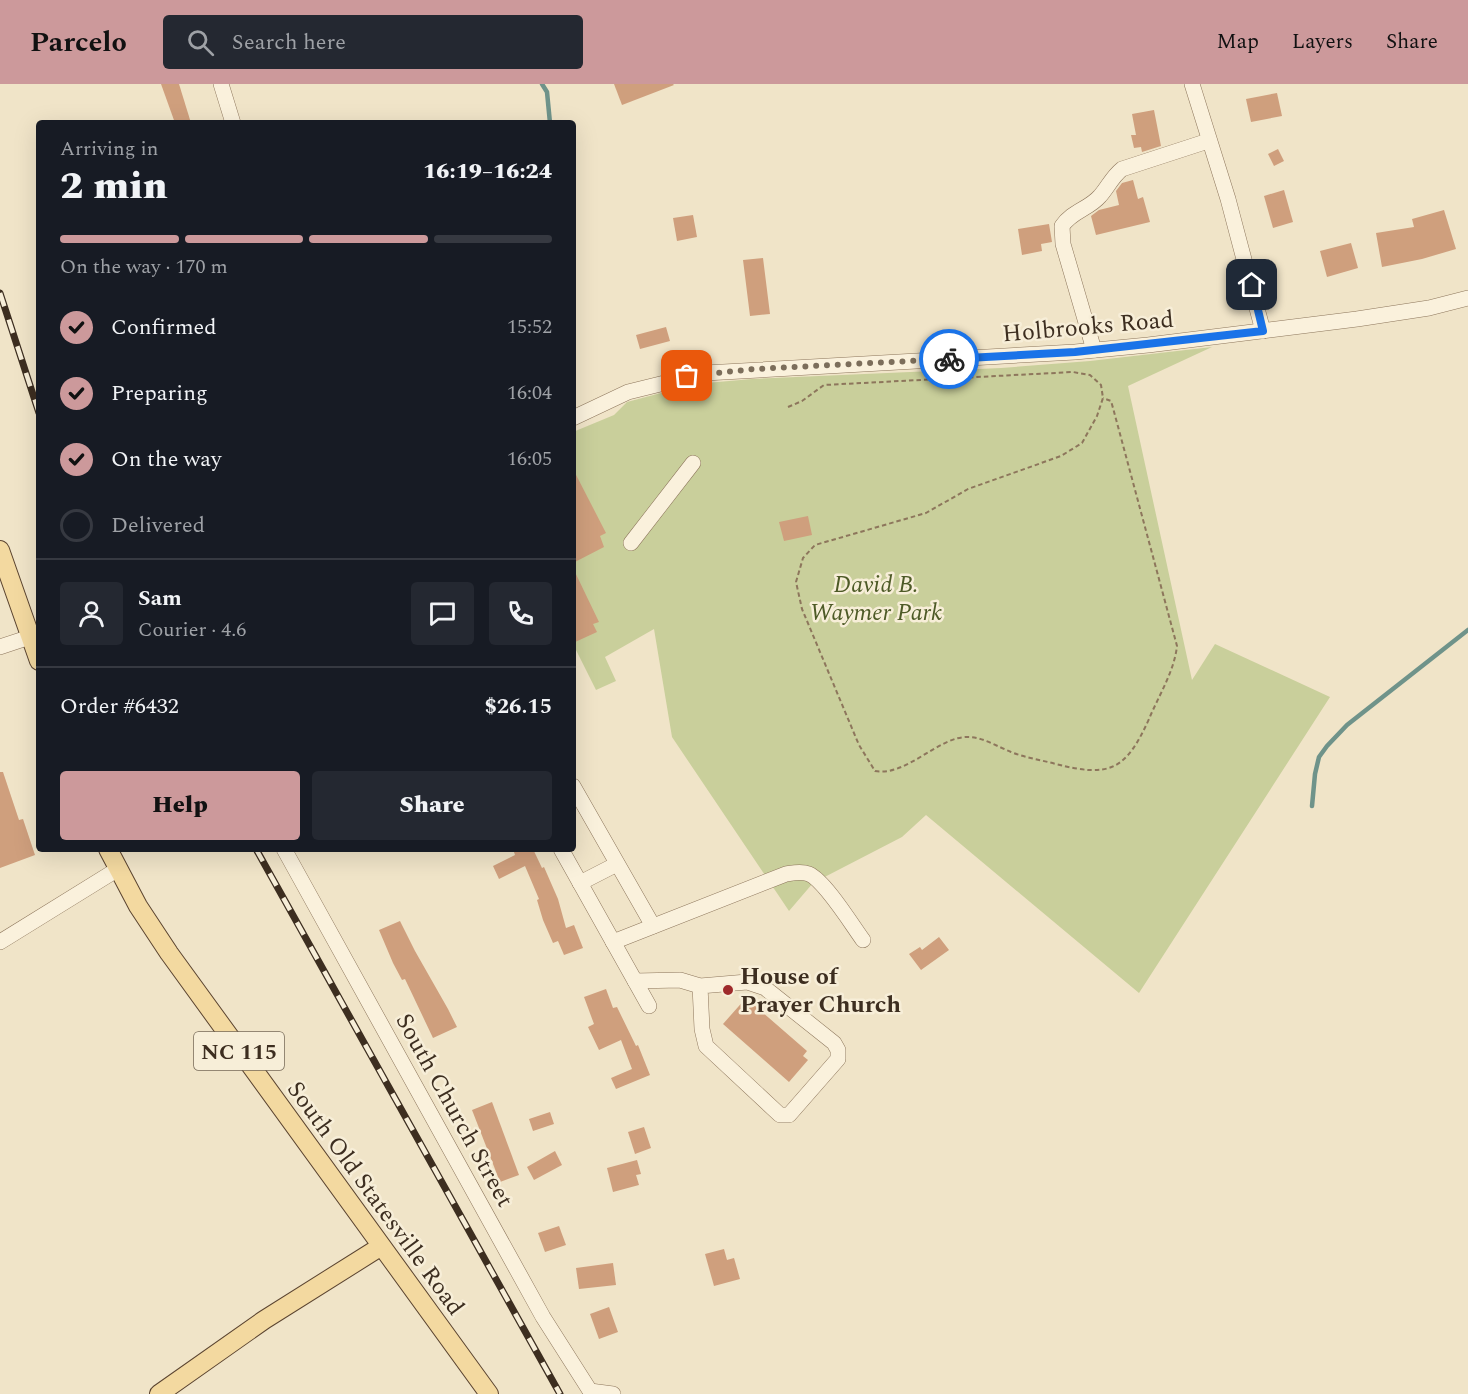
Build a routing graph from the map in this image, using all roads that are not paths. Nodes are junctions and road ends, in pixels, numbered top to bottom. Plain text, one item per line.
1 (221, 84) edge
2 (1192, 84) edge
3 (232, 120) edge
4 (1208, 141) junction
5 (1468, 298) edge
6 (1263, 331) junction
7 (1094, 350) junction
8 (576, 417) edge
9 (693, 462) dead end
10 (632, 543) dead end
11 (0, 550) edge
12 (35, 635) edge
13 (0, 647) edge
14 (576, 791) edge
15 (109, 852) edge
16 (286, 852) edge
17 (563, 852) edge
18 (617, 864) junction
19 (117, 869) junction
20 (580, 883) junction
21 (653, 926) junction
22 (863, 940) dead end
23 (0, 942) edge
24 (613, 942) junction
25 (635, 981) junction
26 (700, 986) junction
27 (649, 1006) dead end
28 (380, 1246) junction
29 (591, 1392) edge
30 (159, 1394) edge
31 (489, 1394) edge
32 (613, 1394) edge

1 - 3 street
2 - 4 street
4 - 6 street
4 - 7 street
5 - 6 street, Holbrooks Road
6 - 7 street, Holbrooks Road
7 - 8 street, Holbrooks Road
9 - 10 street
11 - 12 main road
12 - 13 street
14 - 18 street
15 - 19 main road, South Old Statesville Road / NC 115
16 - 29 street, South Church Street
17 - 20 street
18 - 20 street
18 - 21 street
19 - 23 street
19 - 28 main road, South Old Statesville Road / NC 115
20 - 24 street
21 - 22 street
21 - 24 street
24 - 25 street
25 - 26 street
25 - 27 street
26 - 26 street
28 - 30 main road
28 - 31 main road, South Old Statesville Road / NC 115
29 - 32 street, South Church Street

